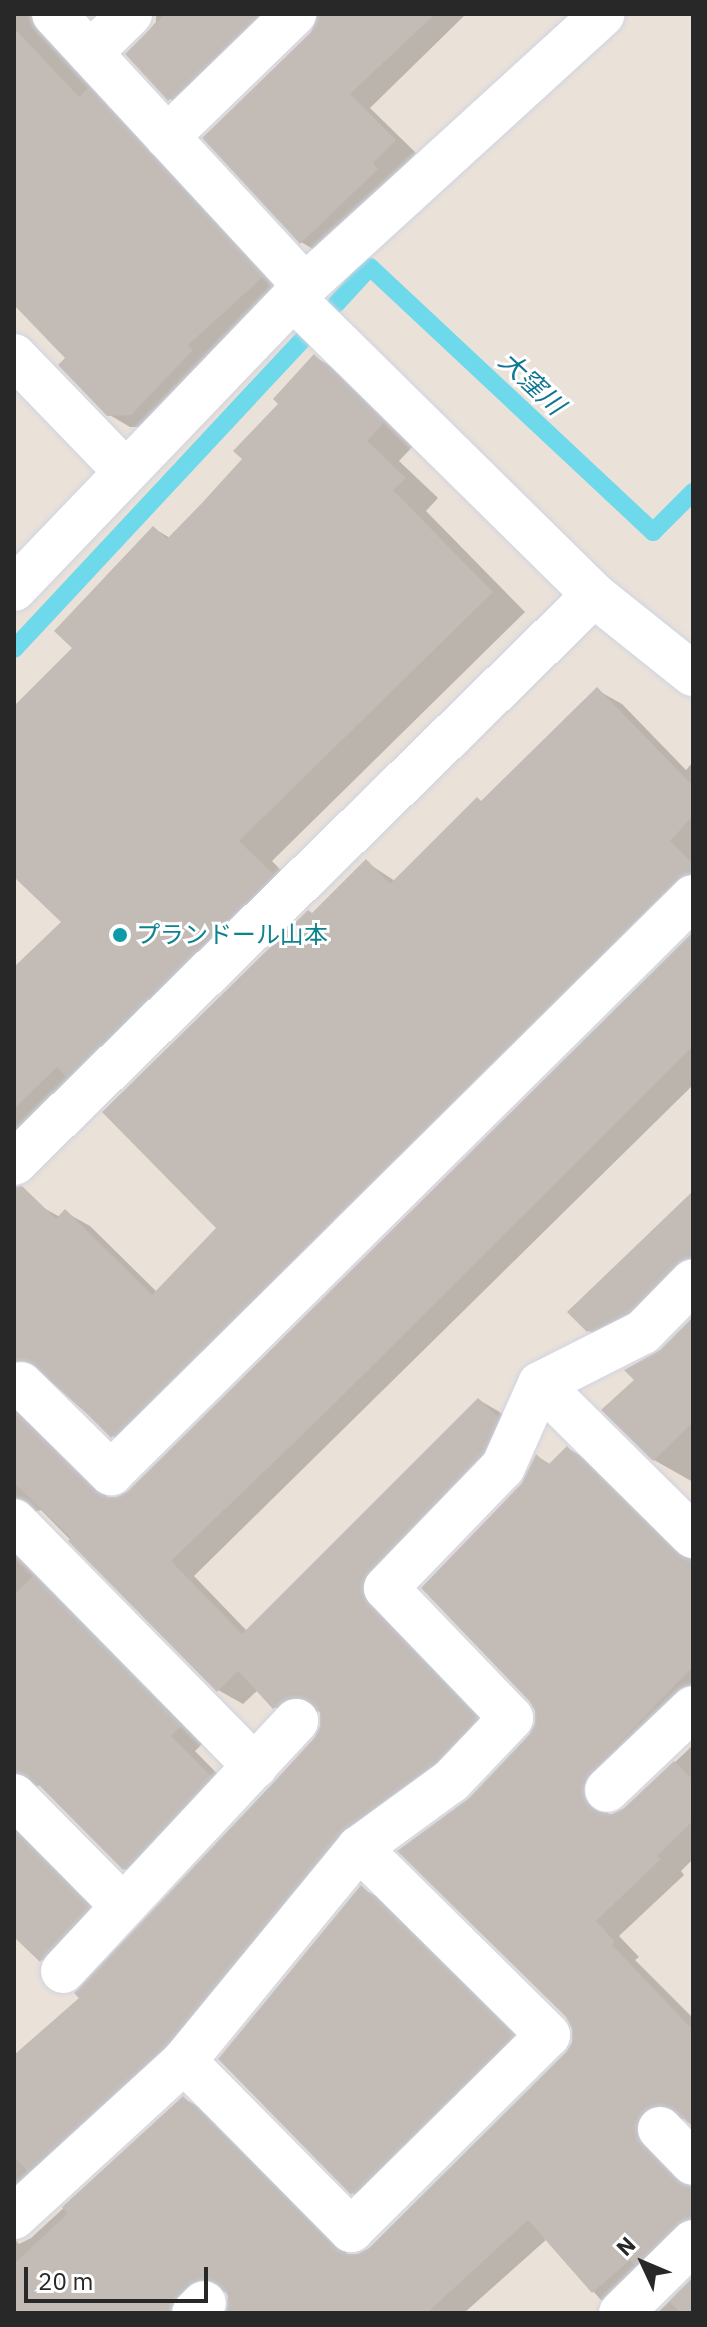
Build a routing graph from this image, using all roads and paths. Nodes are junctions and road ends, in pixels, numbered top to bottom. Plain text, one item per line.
1 (54, 14) edge
2 (130, 14) edge
3 (294, 14) edge
4 (603, 14) edge
5 (90, 53) junction
6 (167, 137) junction
7 (299, 292) junction
8 (14, 356) edge
9 (126, 472) junction
10 (14, 589) edge
11 (594, 595) junction
12 (693, 674) edge
13 (693, 897) edge
14 (14, 1163) edge
15 (693, 1281) edge
16 (21, 1384) dead end
17 (540, 1384) junction
18 (14, 1521) edge
19 (693, 1536) edge
20 (693, 1708) edge
21 (296, 1721) dead end
22 (255, 1766) junction
23 (607, 1790) dead end
24 (14, 1796) edge
25 (359, 1848) junction
26 (123, 1906) junction
27 (63, 1971) dead end
28 (184, 2061) junction
29 (660, 2129) dead end
30 (693, 2163) edge
31 (14, 2217) edge
32 (693, 2242) edge
33 (621, 2313) edge

1 - 5 street
2 - 5 street
3 - 6 street
4 - 7 street
5 - 6 street
6 - 7 street
7 - 9 street
7 - 11 street
8 - 9 street
9 - 10 street
11 - 12 street
11 - 14 street
13 - 16 street
15 - 17 street
17 - 19 street
17 - 25 street
18 - 22 street
20 - 23 street
21 - 22 street
22 - 26 street
24 - 26 street
25 - 28 street
25 - 28 street
26 - 27 street
28 - 31 street
29 - 30 street
32 - 33 street

